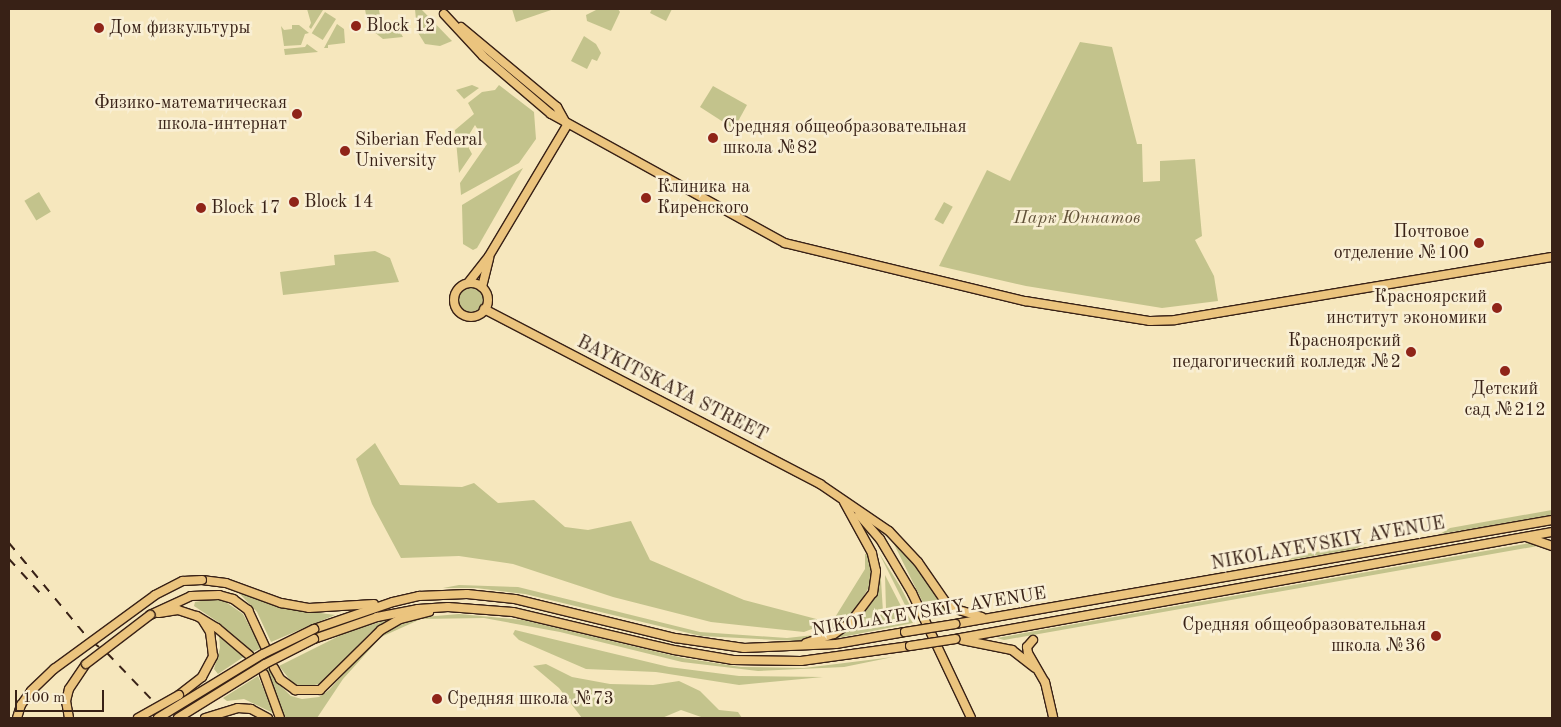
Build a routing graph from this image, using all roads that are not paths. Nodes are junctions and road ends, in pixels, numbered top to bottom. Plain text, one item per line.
1 (441, 11) edge
2 (567, 125) junction
3 (489, 256) junction
4 (1552, 257) edge
5 (468, 283) junction
6 (482, 288) junction
7 (484, 310) junction
8 (843, 500) junction
9 (1552, 520) edge
10 (1552, 532) edge
11 (1524, 536) junction
12 (1552, 546) edge
13 (393, 602) junction
14 (448, 607) junction
15 (150, 615) junction
16 (989, 619) junction
17 (202, 620) junction
18 (955, 639) junction
19 (1033, 640) dead end
20 (265, 646) dead end
21 (791, 647) junction
22 (250, 656) dead end
23 (274, 668) dead end
24 (1035, 668) junction
25 (264, 674) dead end
26 (17, 718) edge
27 (69, 718) edge
28 (138, 718) edge
29 (158, 718) edge
30 (178, 718) edge
31 (205, 718) edge
32 (268, 718) edge
33 (280, 718) edge
34 (971, 718) edge
35 (1053, 718) edge

1 - 2 main road
2 - 3 main road
2 - 4 main road
3 - 5 main road
3 - 6 main road
5 - 6 main road
5 - 7 main road
6 - 7 main road
7 - 8 main road, BAYKITSKAYA STREET
8 - 16 main road
8 - 21 main road
8 - 34 main road
9 - 16 main road, NIKOLAYEVSKIY AVENUE
10 - 11 main road, NIKOLAYEVSKIY AVENUE
11 - 12 main road
11 - 18 main road, NIKOLAYEVSKIY AVENUE
13 - 21 main road, NIKOLAYEVSKIY AVENUE
13 - 26 main road, bridge
13 - 29 main road, NIKOLAYEVSKIY AVENUE, bridge
14 - 18 main road, NIKOLAYEVSKIY AVENUE, bridge
14 - 23 main road
14 - 30 main road, NIKOLAYEVSKIY AVENUE, bridge
15 - 17 main road
15 - 20 main road
15 - 27 main road, bridge
16 - 21 main road, NIKOLAYEVSKIY AVENUE, bridge
17 - 22 main road
17 - 28 main road, bridge
18 - 24 main road
19 - 24 main road
24 - 35 main road
25 - 33 main road
31 - 32 main road

